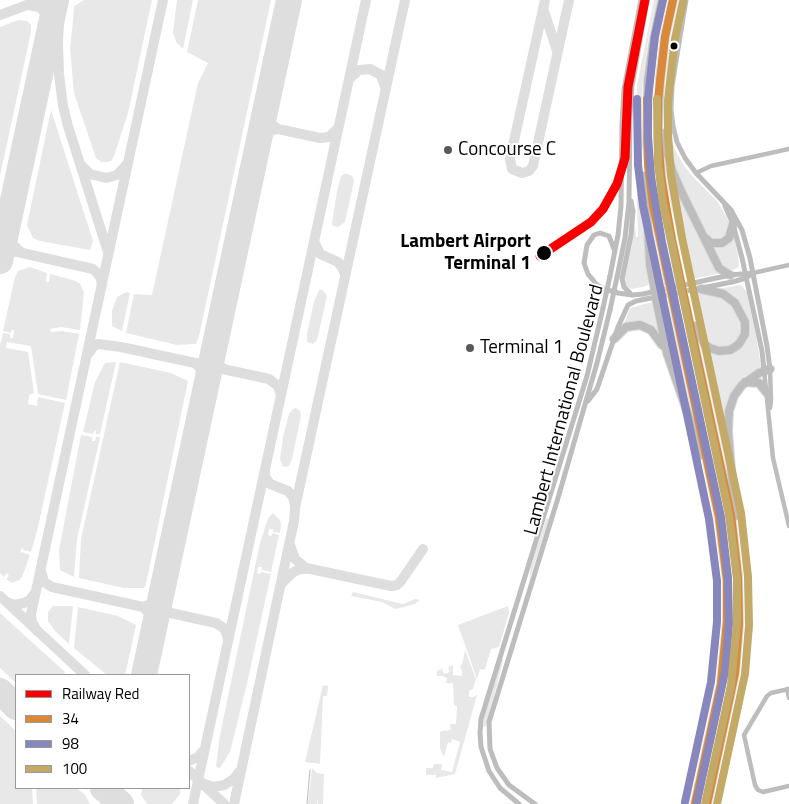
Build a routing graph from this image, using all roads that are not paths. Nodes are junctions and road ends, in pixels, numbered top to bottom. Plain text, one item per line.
1 (641, 0) edge
2 (647, 0) edge
3 (662, 0) edge
4 (673, 0) edge
5 (686, 0) edge
6 (658, 117) junction
7 (789, 149) edge
8 (648, 165) junction
9 (696, 173) junction
10 (630, 189) junction
11 (724, 204) junction
12 (733, 224) junction
13 (703, 236) junction
14 (615, 252) junction
15 (742, 258) junction
16 (789, 265) edge
17 (752, 273) junction
18 (746, 275) junction
19 (731, 277) junction
20 (701, 289) junction
21 (749, 290) junction
22 (658, 294) junction
23 (632, 295) junction
24 (686, 307) junction
25 (614, 339) junction
26 (667, 354) junction
27 (767, 370) junction
28 (745, 382) junction
29 (766, 392) junction
30 (585, 405) junction
31 (769, 412) junction
32 (710, 476) junction
33 (789, 526) edge
34 (736, 554) junction
35 (788, 689) edge
36 (789, 698) edge
37 (789, 786) edge
38 (519, 804) edge
39 (535, 804) edge
40 (695, 804) edge
41 (707, 804) edge

1 - 14 street, Lambert International Boulevard
2 - 10 street, Lambert International Boulevard
3 - 8 highway
4 - 6 highway
5 - 9 street
6 - 13 highway
6 - 24 highway, bridge
7 - 9 street
8 - 22 highway
8 - 32 highway, bridge
9 - 11 street
10 - 23 street
10 - 30 street, Lambert International Boulevard, bridge
11 - 12 street
11 - 17 street
12 - 13 highway
12 - 15 street
13 - 19 highway
14 - 23 street
14 - 38 street, Lambert International Boulevard, bridge
15 - 18 street
15 - 19 street
16 - 17 street
17 - 18 street
17 - 27 street
18 - 19 street
18 - 21 street
19 - 20 street
19 - 21 street
19 - 22 street
20 - 22 street
20 - 24 highway
21 - 27 street
22 - 23 street
22 - 25 street
22 - 26 highway
24 - 34 highway
25 - 26 highway
25 - 30 street
26 - 32 highway
27 - 28 highway
27 - 29 street
27 - 31 street
28 - 29 highway
28 - 34 highway
29 - 31 street
30 - 39 street, Lambert International Boulevard
31 - 33 street
32 - 40 highway
34 - 41 highway
35 - 36 street
35 - 37 street

